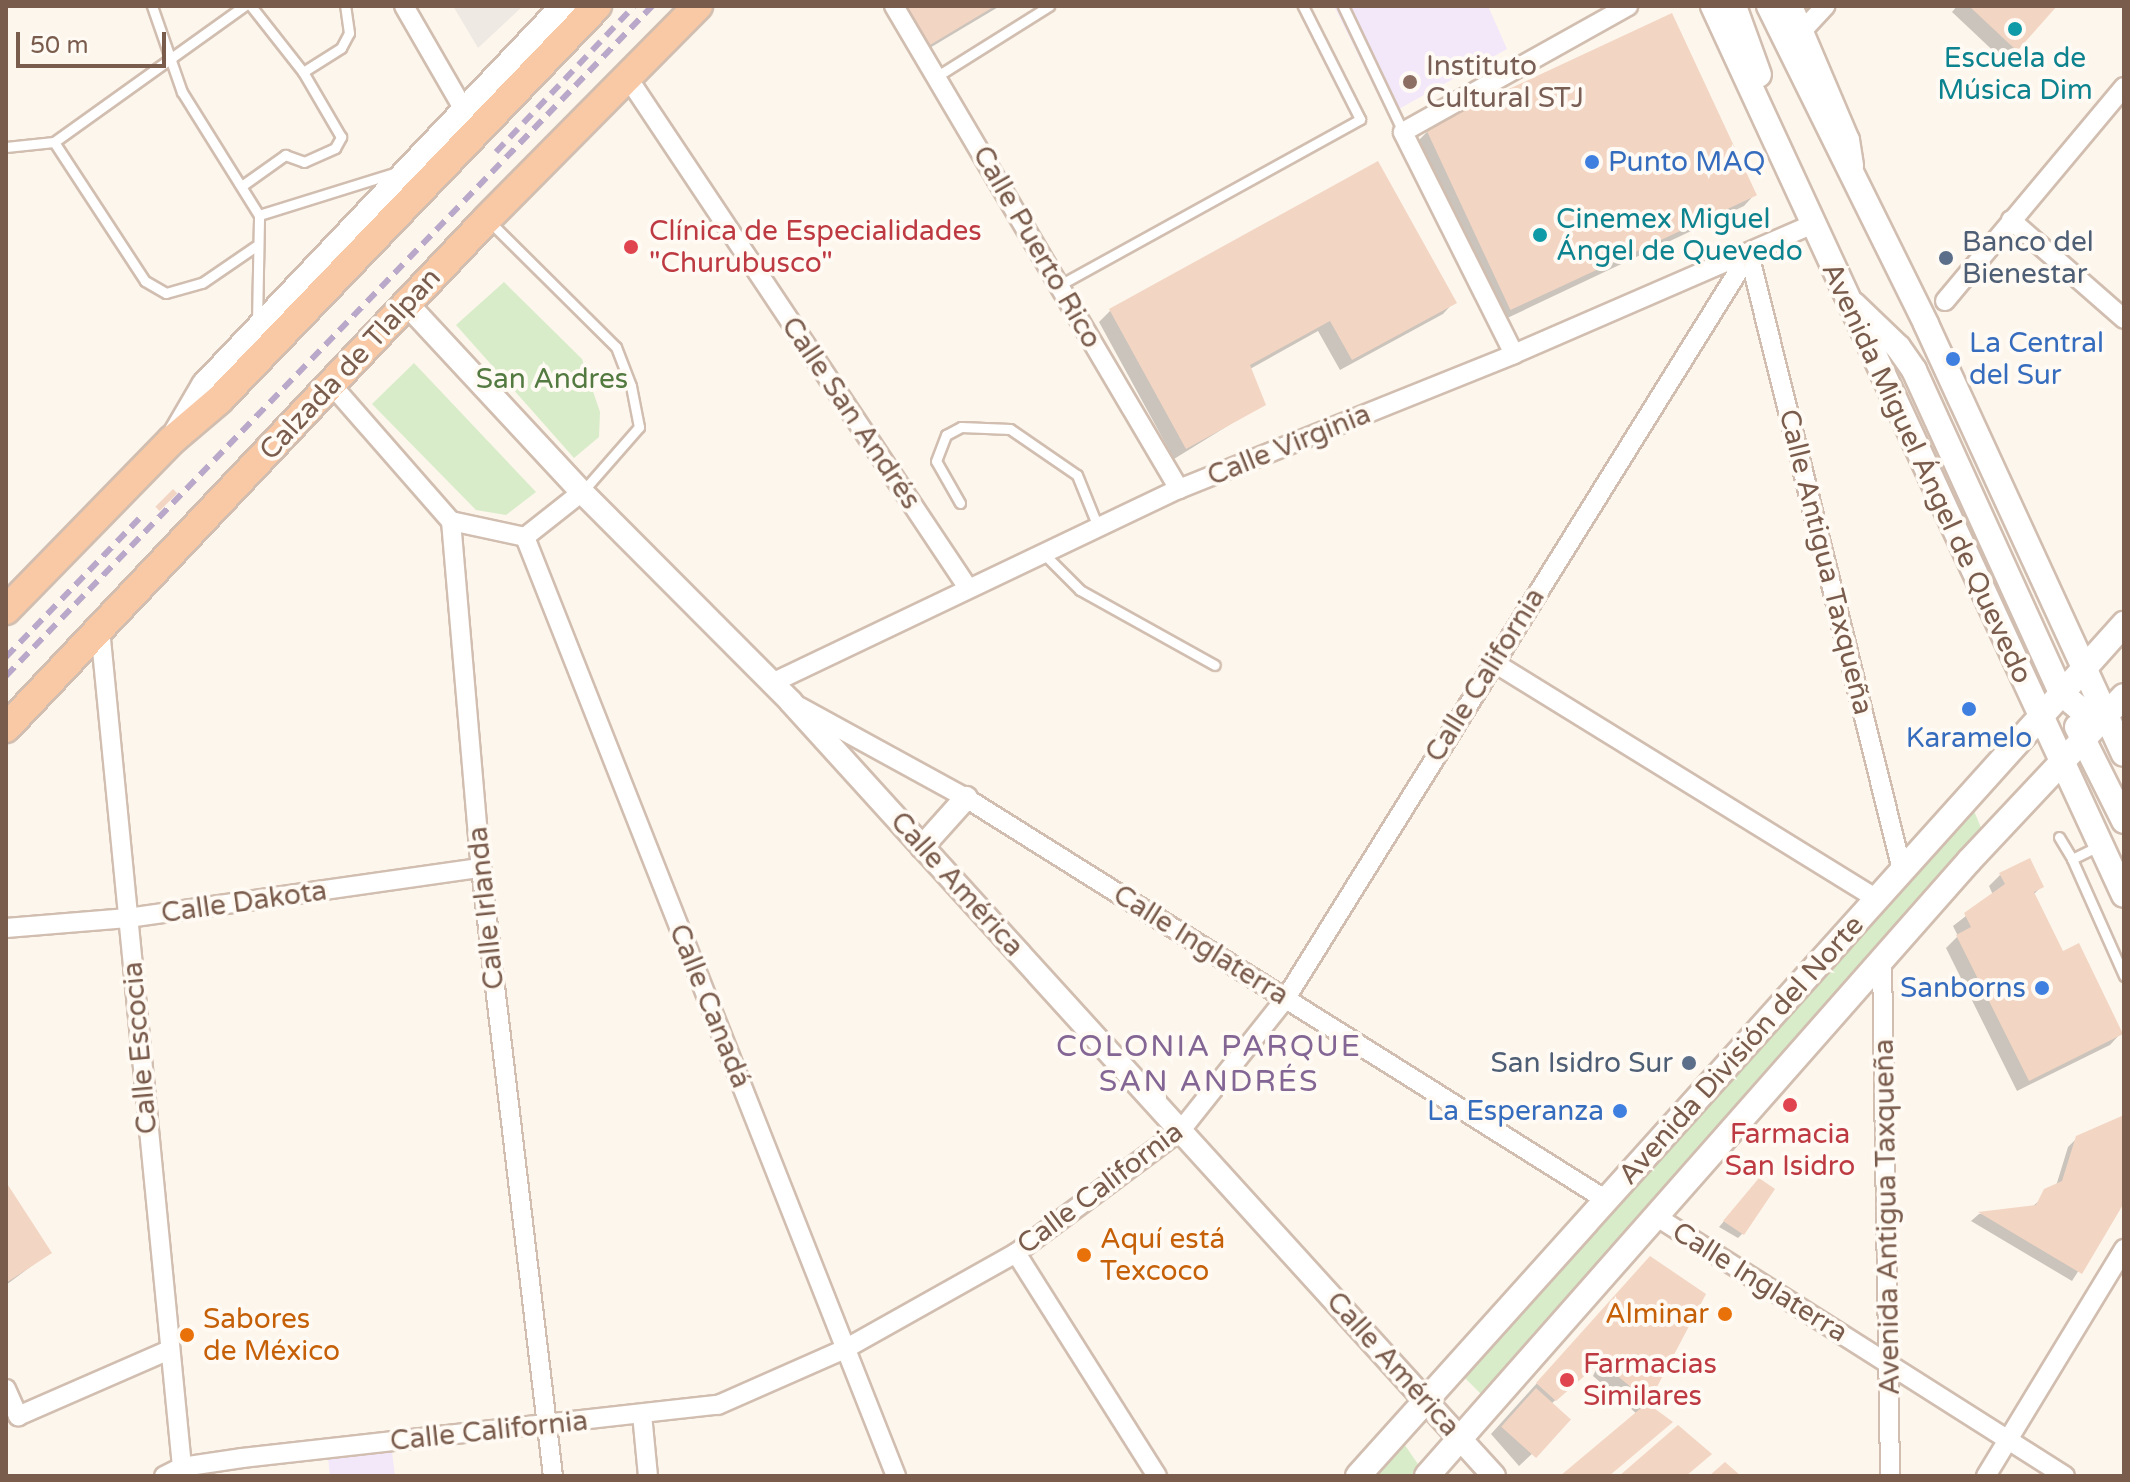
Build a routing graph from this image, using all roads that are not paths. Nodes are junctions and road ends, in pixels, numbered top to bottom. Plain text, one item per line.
1 (152, 6) edge
2 (244, 6) edge
3 (251, 6) edge
4 (345, 6) edge
5 (404, 6) edge
6 (563, 6) edge
7 (597, 6) edge
8 (698, 6) edge
9 (894, 6) edge
10 (1049, 6) edge
11 (1303, 6) edge
12 (1343, 6) edge
13 (1628, 6) edge
14 (1713, 6) edge
15 (1734, 6) edge
16 (1769, 6) edge
17 (1791, 6) edge
18 (1825, 6) edge
19 (1803, 30) junction
20 (168, 63) junction
21 (303, 72) junction
22 (939, 75) junction
23 (628, 78) junction
24 (2124, 87) edge
25 (464, 110) junction
26 (1403, 132) junction
27 (54, 142) junction
28 (6, 147) edge
29 (1783, 160) junction
30 (405, 170) junction
31 (1854, 179) junction
32 (243, 185) junction
33 (259, 215) junction
34 (487, 219) junction
35 (2011, 220) junction
36 (1813, 224) junction
37 (256, 246) junction
38 (1749, 254) junction
39 (1058, 286) junction
40 (1846, 298) junction
41 (1945, 301) dead end
42 (407, 304) junction
43 (2124, 319) edge
44 (257, 327) junction
45 (1514, 354) junction
46 (330, 383) junction
47 (172, 440) junction
48 (1179, 489) junction
49 (582, 492) junction
50 (960, 503) dead end
51 (451, 521) junction
52 (1098, 527) junction
53 (525, 537) junction
54 (1043, 553) junction
55 (968, 588) junction
56 (6, 610) edge
57 (2124, 624) edge
58 (100, 629) junction
59 (1493, 662) junction
60 (1215, 665) dead end
61 (2085, 668) junction
62 (772, 683) junction
63 (2061, 693) junction
64 (2124, 696) edge
65 (790, 701) junction
66 (2107, 714) junction
67 (2040, 716) junction
68 (6, 728) edge
69 (2084, 738) junction
70 (2124, 754) edge
71 (2061, 761) junction
72 (966, 798) junction
73 (2124, 821) edge
74 (2059, 837) dead end
75 (2101, 845) junction
76 (922, 847) junction
77 (2072, 859) junction
78 (481, 868) junction
79 (1902, 870) junction
80 (2124, 895) edge
81 (1877, 899) junction
82 (128, 918) junction
83 (6, 928) edge
84 (1882, 959) junction
85 (2124, 976) edge
86 (1286, 998) junction
87 (1181, 1130) junction
88 (1606, 1200) junction
89 (1657, 1217) junction
90 (2124, 1249) edge
91 (1016, 1253) junction
92 (845, 1349) junction
93 (169, 1350) junction
94 (1891, 1366) junction
95 (6, 1389) edge
96 (1425, 1401) junction
97 (642, 1414) junction
98 (547, 1425) junction
99 (1461, 1438) junction
100 (2007, 1439) junction
101 (182, 1467) junction
102 (164, 1476) edge
103 (553, 1476) edge
104 (648, 1476) edge
105 (896, 1476) edge
106 (1157, 1476) edge
107 (1358, 1476) edge
108 (1427, 1476) edge
109 (1494, 1476) edge
110 (1890, 1476) edge
111 (1986, 1476) edge
112 (2065, 1476) edge

1 - 20 lane
2 - 20 lane
3 - 21 lane
4 - 21 lane
5 - 25 street
6 - 25 main road
7 - 47 highway
8 - 23 highway, Calzada de Tlalpan
9 - 22 street, Calle Puerto Rico
10 - 22 lane
11 - 39 lane
12 - 26 lane
13 - 26 street
14 - 29 main road, Avenida Miguel Ángel de Quevedo
15 - 29 main road
16 - 31 main road
17 - 19 street
18 - 19 street
19 - 31 street
20 - 27 lane
20 - 32 lane
21 - 32 lane
22 - 39 street, Calle Puerto Rico
23 - 34 highway, Calzada de Tlalpan
23 - 55 street, Calle San Andrés
24 - 35 street
25 - 30 main road
26 - 45 street
27 - 28 lane
27 - 37 lane
29 - 36 main road, Avenida Miguel Ángel de Quevedo
30 - 33 lane
30 - 44 main road
31 - 61 main road
32 - 33 lane
33 - 37 lane
34 - 42 highway, Calzada de Tlalpan
34 - 49 lane
35 - 41 street
35 - 43 street
36 - 38 street, Calle Virginia
36 - 40 main road, Avenida Miguel Ángel de Quevedo
37 - 44 lane
38 - 45 street, Calle Virginia
38 - 59 street, Calle California
38 - 79 street, Calle Antigua Taxqueña
39 - 48 street, Calle Puerto Rico
40 - 63 main road
40 - 67 main road, Avenida Miguel Ángel de Quevedo
42 - 46 highway, Calzada de Tlalpan
42 - 49 street, Calle América
44 - 47 main road
45 - 48 street, Calle Virginia
46 - 51 street
46 - 58 highway, Calzada de Tlalpan
47 - 56 highway
48 - 52 street, Calle Virginia
49 - 53 street
49 - 62 street, Calle América
50 - 52 lane
51 - 53 street
51 - 78 street, Calle Irlanda
52 - 54 street, Calle Virginia
53 - 92 street, Calle Canadá
54 - 55 street, Calle Virginia
54 - 60 lane
55 - 62 street, Calle Virginia
57 - 61 main road, Avenida División del Norte
58 - 68 highway, Calzada de Tlalpan
58 - 82 street, Calle Escocia
59 - 81 street
59 - 86 street, Calle California
61 - 63 main road, Avenida División del Norte
61 - 66 main road
62 - 65 street, Calle América
63 - 66 main road
63 - 67 main road, Avenida División del Norte
64 - 66 main road, Avenida División del Norte
65 - 72 street, Calle Inglaterra
65 - 76 street, Calle América
66 - 69 main road, Avenida División del Norte
66 - 70 main road
67 - 69 main road
67 - 71 main road, Avenida Miguel Ángel de Quevedo
67 - 79 main road, Avenida División del Norte
69 - 71 main road, Avenida División del Norte
69 - 73 main road
71 - 75 main road, Avenida Miguel Ángel de Quevedo
71 - 84 main road, Avenida División del Norte
72 - 76 street
72 - 86 street, Calle Inglaterra
74 - 77 lane
75 - 77 lane
75 - 80 main road, Avenida Miguel Ángel de Quevedo
76 - 87 street, Calle América
77 - 85 lane
78 - 82 street, Calle Dakota
78 - 98 street, Calle Irlanda
79 - 81 main road, Avenida División del Norte
81 - 88 main road, Avenida División del Norte
82 - 83 street, Calle Dakota
82 - 93 street, Calle Escocia
84 - 89 main road, Avenida División del Norte
84 - 94 street, Avenida Antigua Taxqueña
86 - 87 street, Calle California
86 - 88 street, Calle Inglaterra
87 - 91 street, Calle California
87 - 96 street, Calle América
88 - 96 main road, Avenida División del Norte
89 - 94 street, Calle Inglaterra
89 - 99 main road, Avenida División del Norte
90 - 100 street
91 - 92 street, Calle California
91 - 106 street
92 - 97 street, Calle California
92 - 105 street, Calle Canadá
93 - 95 street
93 - 101 street, Calle Escocia
94 - 100 street, Calle Inglaterra
94 - 110 street, Avenida Antigua Taxqueña
96 - 99 street, Calle América
96 - 107 main road, Avenida División del Norte
97 - 98 street, Calle California
97 - 104 street
98 - 101 street, Calle California
98 - 103 street, Calle Irlanda
99 - 108 main road, Avenida División del Norte
99 - 109 street, Calle América
100 - 111 street
100 - 112 street, Calle Inglaterra
101 - 102 street, Calle California

